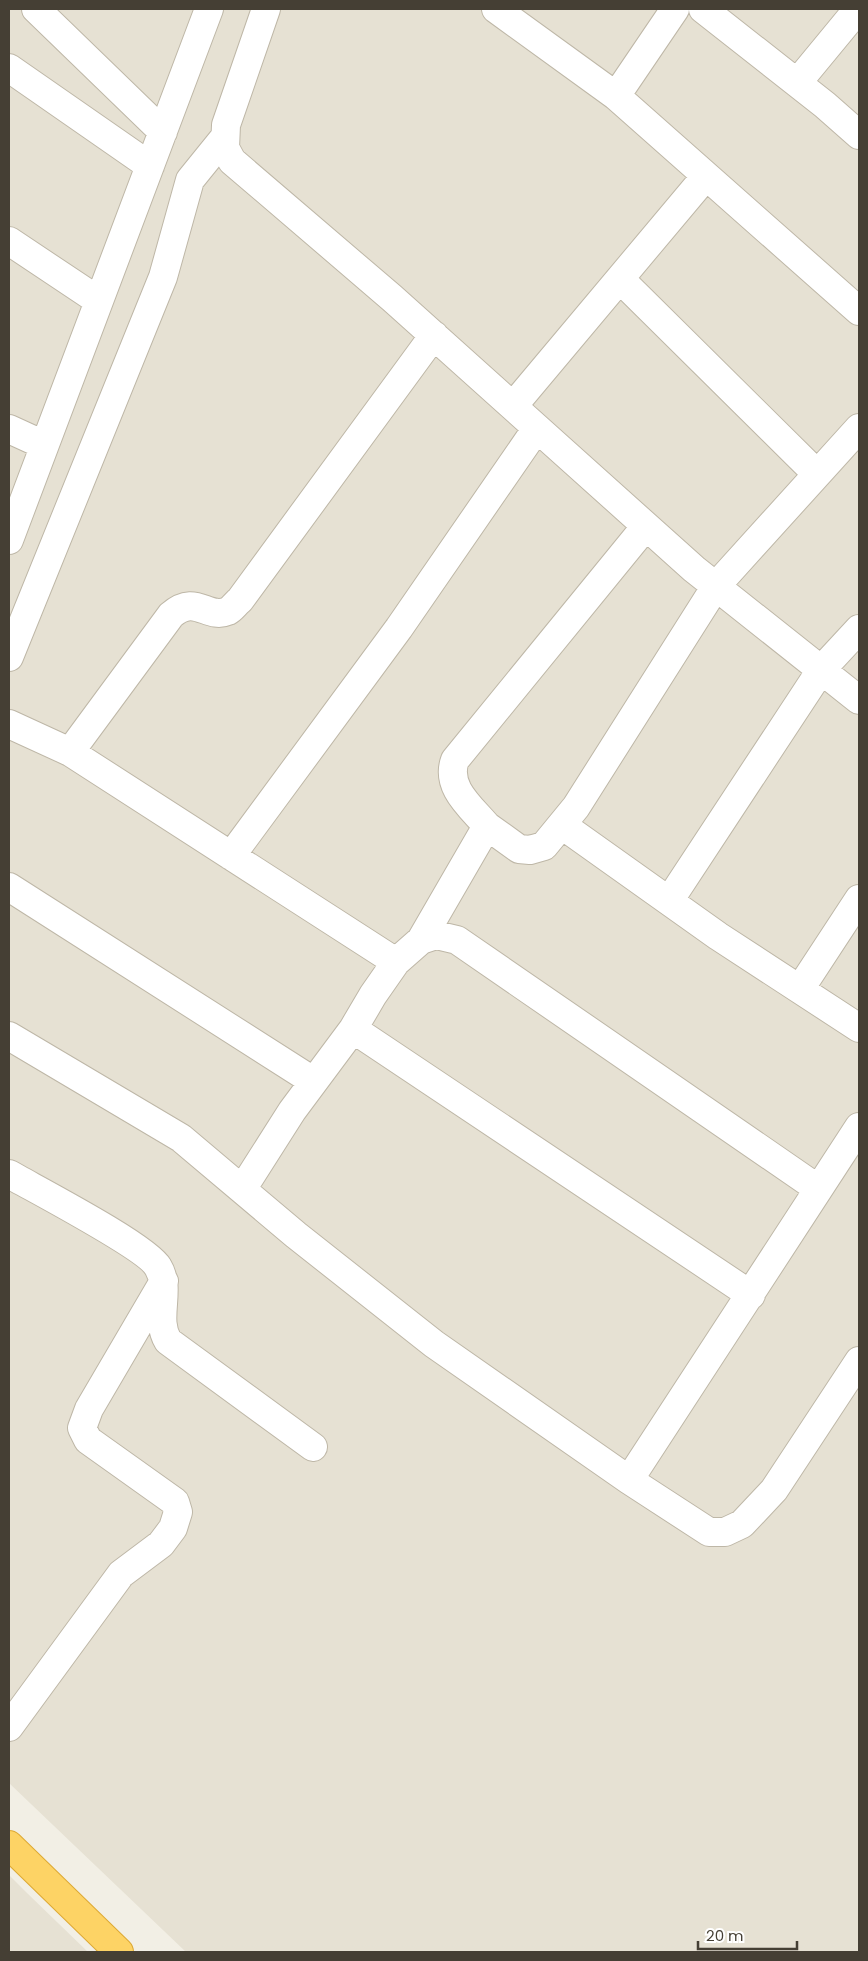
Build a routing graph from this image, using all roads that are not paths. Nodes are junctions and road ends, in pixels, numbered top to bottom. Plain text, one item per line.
1 (36, 9) edge
2 (266, 9) edge
3 (496, 9) edge
4 (675, 9) edge
5 (703, 9) edge
6 (858, 9) edge
7 (207, 10) edge
8 (9, 68) edge
9 (797, 83) junction
10 (616, 96) junction
11 (163, 132) junction
12 (859, 135) edge
13 (224, 138) junction
14 (150, 166) junction
15 (706, 176) junction
16 (9, 241) edge
17 (620, 279) junction
18 (99, 301) junction
19 (859, 311) edge
20 (434, 335) junction
21 (513, 406) junction
22 (537, 428) junction
23 (859, 428) edge
24 (9, 429) edge
25 (44, 445) junction
26 (817, 474) junction
27 (646, 526) junction
28 (9, 540) edge
29 (716, 586) junction
30 (859, 629) edge
31 (9, 658) edge
32 (821, 670) junction
33 (859, 700) edge
34 (9, 724) edge
35 (70, 752) junction
36 (562, 825) junction
37 (487, 826) junction
38 (230, 856) junction
39 (9, 887) edge
40 (859, 899) edge
41 (669, 901) junction
42 (421, 940) junction
43 (396, 962) junction
44 (800, 988) junction
45 (859, 1028) edge
46 (353, 1029) junction
47 (9, 1036) edge
48 (313, 1081) junction
49 (859, 1127) edge
50 (9, 1174) edge
51 (243, 1188) junction
52 (817, 1188) junction
53 (164, 1281) junction
54 (750, 1295) junction
55 (859, 1361) edge
56 (313, 1448) dead end
57 (629, 1480) junction
58 (9, 1727) edge
59 (9, 1845) edge
60 (119, 1952) edge

1 - 11 street
2 - 13 street
3 - 10 street
4 - 10 street
5 - 9 street
6 - 9 street
7 - 11 street
8 - 14 street
9 - 12 street
10 - 15 street
11 - 14 street
13 - 20 street
13 - 31 street
14 - 18 street
15 - 17 street
15 - 19 street
16 - 18 street
17 - 21 street
17 - 26 street
18 - 25 street
20 - 21 street
20 - 35 street
21 - 22 street
22 - 27 street
22 - 38 street
23 - 26 street
24 - 25 street
25 - 28 street
26 - 29 street
27 - 29 street
27 - 37 street
29 - 32 street
29 - 36 street
30 - 32 street
32 - 33 street
32 - 41 street
34 - 35 street
35 - 38 street
36 - 37 street
36 - 41 street
37 - 42 street
38 - 43 street
39 - 48 street
40 - 44 street
41 - 44 street
42 - 43 street
42 - 52 street
43 - 46 street
44 - 45 street
46 - 48 street
46 - 54 street
47 - 51 street
48 - 51 street
49 - 52 street
50 - 53 street
51 - 57 street
52 - 54 street
53 - 56 street
53 - 58 street
54 - 57 street
55 - 57 street
59 - 60 highway

